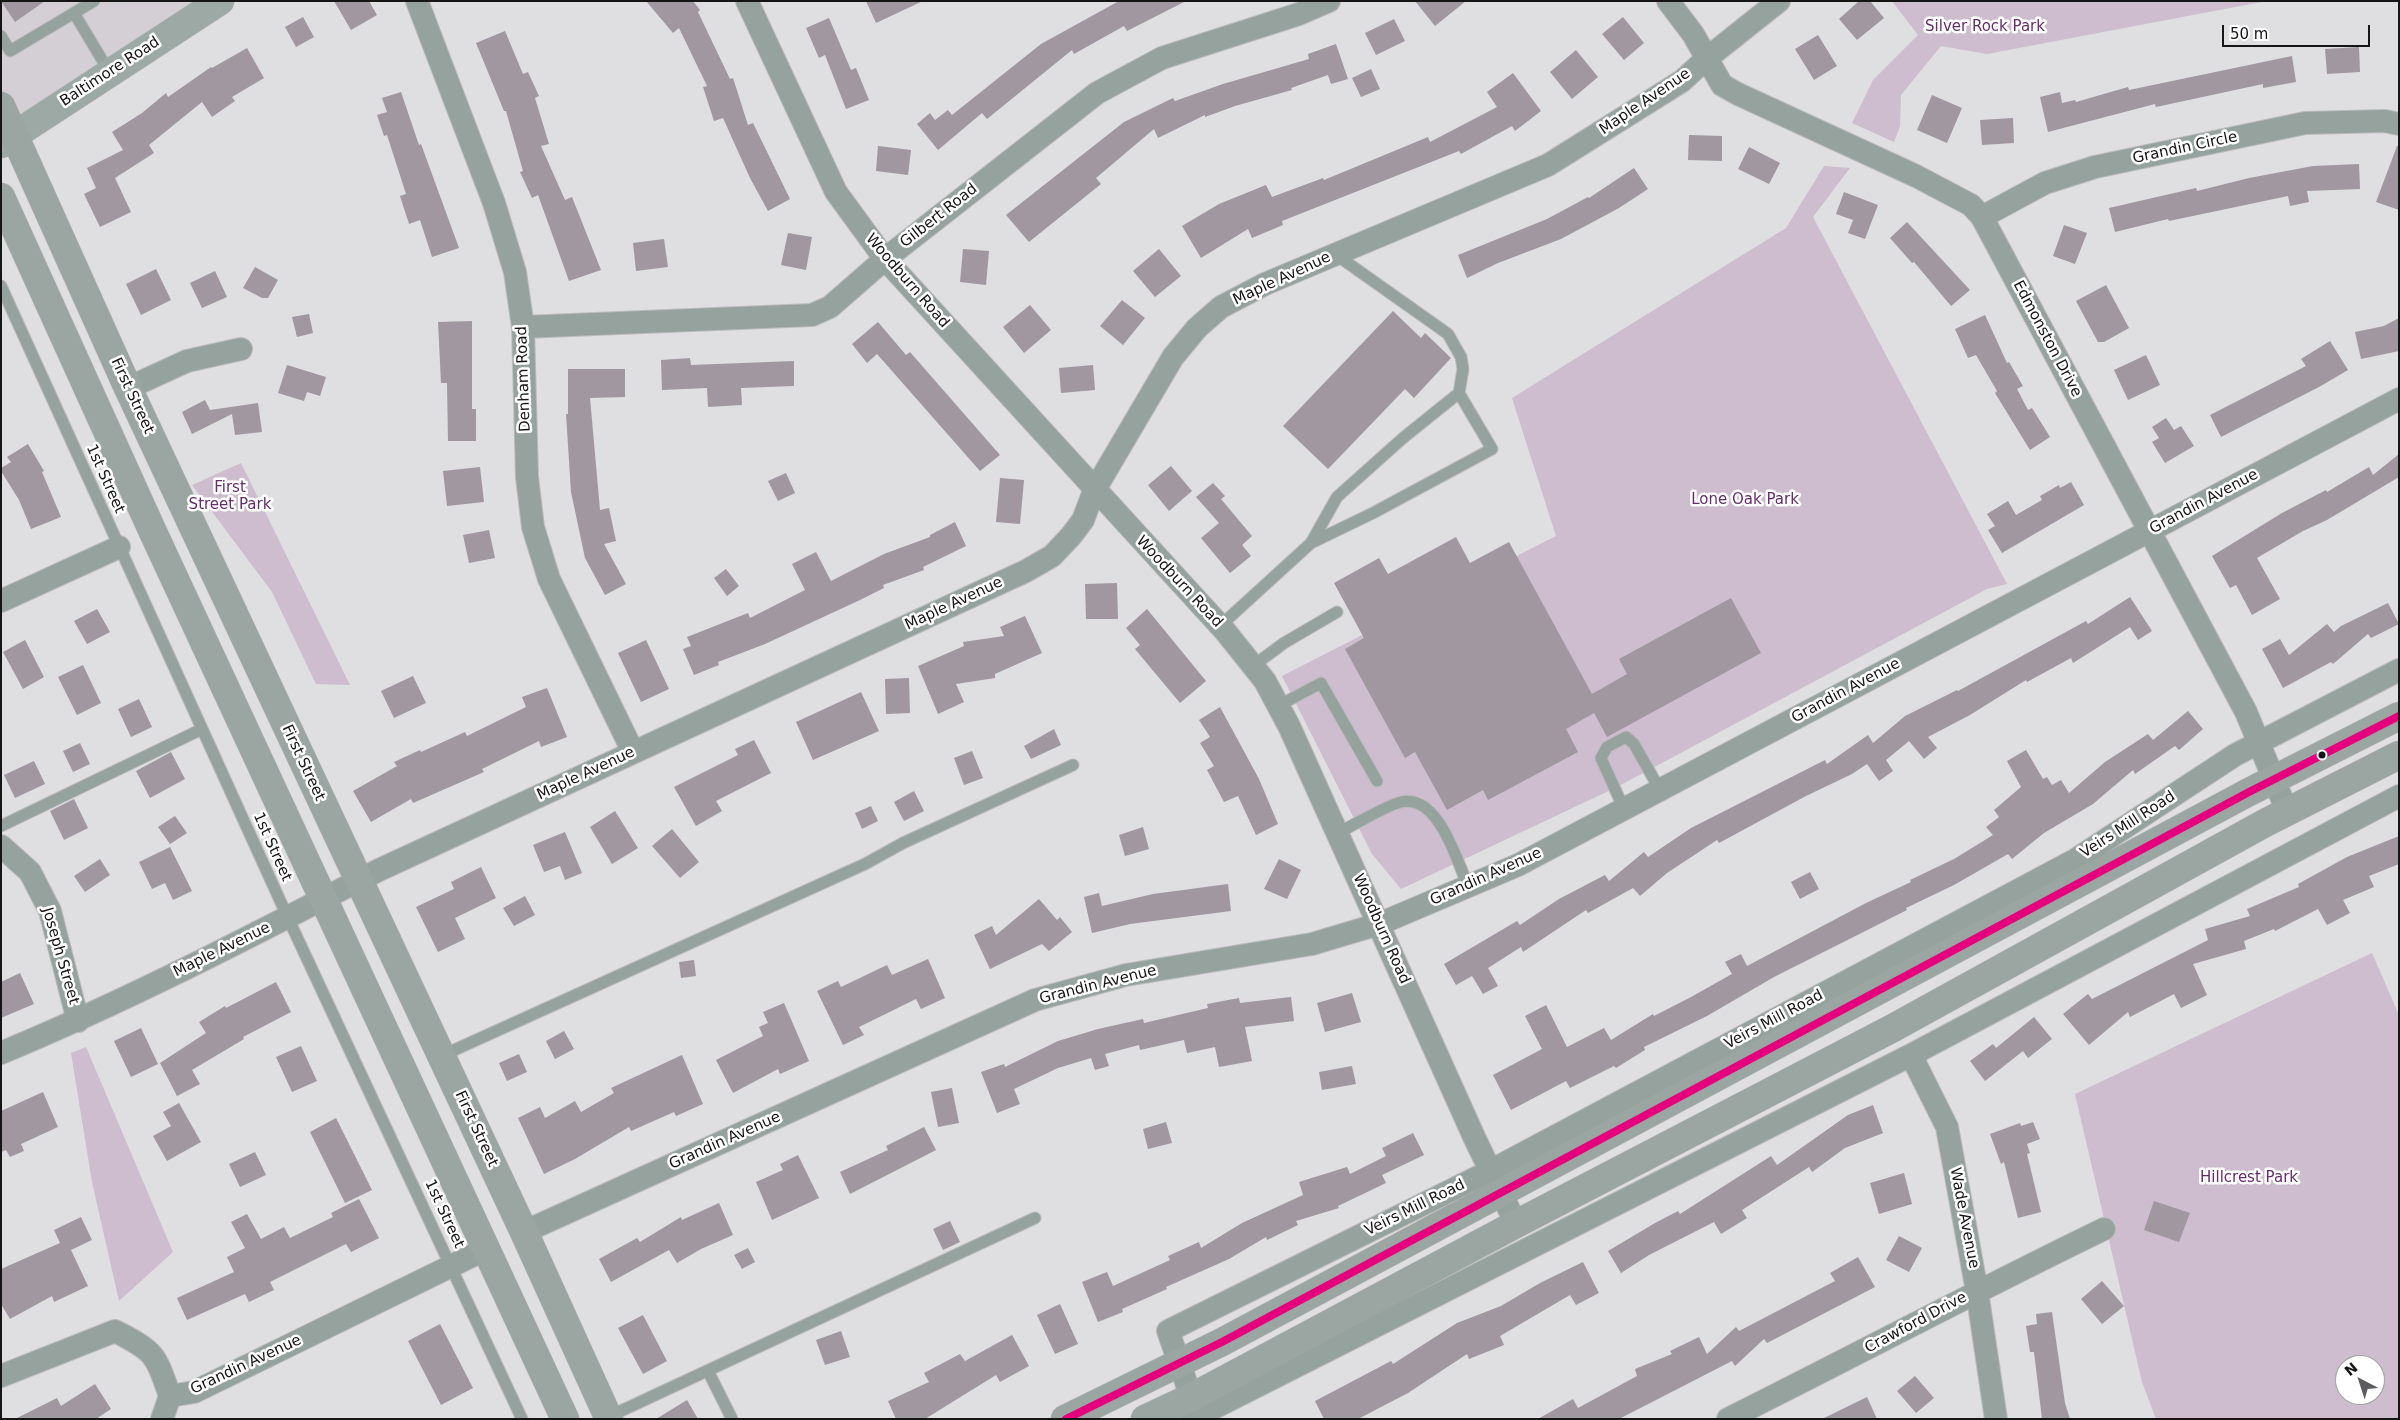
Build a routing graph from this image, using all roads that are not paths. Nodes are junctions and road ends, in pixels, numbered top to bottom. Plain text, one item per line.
1 (94, 1) edge
2 (220, 1) edge
3 (417, 1) edge
4 (1329, 1) edge
5 (1668, 1) edge
6 (1780, 1) edge
7 (753, 3) edge
8 (74, 13) junction
9 (1, 36) edge
10 (1706, 59) junction
11 (110, 73) junction
12 (1, 106) edge
13 (2399, 124) edge
14 (8, 139) edge
15 (1, 197) edge
16 (1982, 217) junction
17 (1335, 254) junction
18 (885, 259) junction
19 (1, 286) edge
20 (523, 327) junction
21 (241, 349) dead end
22 (128, 388) junction
23 (1460, 393) junction
24 (2399, 399) edge
25 (1094, 491) junction
26 (2150, 530) junction
27 (1311, 543) junction
28 (119, 547) junction
29 (1, 601) edge
30 (1338, 612) dead end
31 (1220, 626) junction
32 (1252, 666) junction
33 (2399, 670) edge
34 (1278, 706) junction
35 (2399, 716) edge
36 (202, 729) junction
37 (2258, 743) junction
38 (633, 752) junction
39 (2399, 755) edge
40 (1073, 765) dead end
41 (2273, 779) junction
42 (1377, 781) dead end
43 (1660, 790) junction
44 (2399, 796) edge
45 (1624, 809) junction
46 (2286, 811) junction
47 (1, 826) edge
48 (1338, 833) junction
49 (1, 846) edge
50 (359, 881) junction
51 (1468, 886) junction
52 (324, 900) junction
53 (288, 918) junction
54 (1379, 924) junction
55 (78, 1021) junction
56 (1, 1052) edge
57 (1911, 1055) junction
58 (441, 1056) junction
59 (1496, 1182) junction
60 (1035, 1218) dead end
61 (1516, 1224) junction
62 (2104, 1229) dead end
63 (524, 1232) junction
64 (486, 1249) junction
65 (452, 1266) junction
66 (1977, 1290) junction
67 (1179, 1365) junction
68 (708, 1371) junction
69 (1, 1376) edge
70 (170, 1396) junction
71 (1195, 1413) edge
72 (608, 1418) edge
73 (162, 1419) edge
74 (522, 1419) edge
75 (565, 1419) edge
76 (732, 1419) edge
77 (1064, 1419) edge
78 (1146, 1419) edge
79 (1728, 1419) edge
80 (1996, 1419) edge

1 - 8 lane
2 - 11 street, Baltimore Road
3 - 20 street, Denham Road
4 - 18 street, Gilbert Road
5 - 10 street, Edmonston Drive
6 - 10 street, Maple Avenue
7 - 18 street, Woodburn Road
8 - 9 lane
8 - 11 lane
10 - 16 street, Edmonston Drive
10 - 17 street, Maple Avenue
11 - 14 street, Baltimore Road
12 - 14 main road, First Street
13 - 16 street, Grandin Circle
14 - 22 main road, First Street
15 - 52 main road
16 - 26 street, Edmonston Drive
17 - 23 lane
17 - 25 street, Maple Avenue
18 - 20 street, Gilbert Road
18 - 25 street, Woodburn Road
19 - 28 lane, 1st Street
20 - 38 street, Denham Road
21 - 22 street
22 - 50 main road, First Street
23 - 27 lane
23 - 27 lane
24 - 26 street, Grandin Avenue
25 - 31 street, Woodburn Road
25 - 38 street, Maple Avenue
26 - 37 street, Edmonston Drive
26 - 43 street, Grandin Avenue
27 - 31 lane
28 - 29 street
28 - 36 lane, 1st Street
30 - 32 lane
31 - 32 street, Woodburn Road
32 - 34 street, Woodburn Road
33 - 37 street, Veirs Mill Road
34 - 42 lane
34 - 48 street, Woodburn Road
35 - 41 main road, Veirs Mill Road
36 - 47 lane
36 - 53 lane, 1st Street
37 - 41 street, Edmonston Drive
37 - 59 street, Veirs Mill Road
38 - 50 street, Maple Avenue
39 - 46 main road
40 - 58 lane
41 - 46 street, Edmonston Drive
41 - 59 main road, Veirs Mill Road
43 - 45 street, Grandin Avenue
43 - 45 lane
44 - 57 street
45 - 51 street, Grandin Avenue
46 - 61 main road
48 - 51 lane
48 - 54 street, Woodburn Road
49 - 55 street, Joseph Street
50 - 52 street, Maple Avenue
50 - 58 main road, First Street
51 - 54 street, Grandin Avenue
52 - 53 street, Maple Avenue
52 - 64 main road
53 - 55 street, Maple Avenue
53 - 65 lane, 1st Street
54 - 59 street, Woodburn Road
54 - 63 street, Grandin Avenue
55 - 56 street, Maple Avenue
57 - 66 street, Wade Avenue
57 - 71 street
58 - 63 main road, First Street
59 - 61 street, Woodburn Road
59 - 67 main road, Veirs Mill Road
60 - 68 lane
61 - 71 main road
62 - 66 street, Crawford Drive
63 - 72 main road, First Street
64 - 65 street, Grandin Avenue
64 - 75 main road
65 - 70 street, Grandin Avenue
65 - 74 lane, 1st Street
66 - 79 street, Crawford Drive
66 - 80 street, Wade Avenue
67 - 71 street
67 - 77 main road, Veirs Mill Road
68 - 72 lane
68 - 76 lane
69 - 70 street, Grandin Avenue
70 - 73 street
71 - 78 main road

